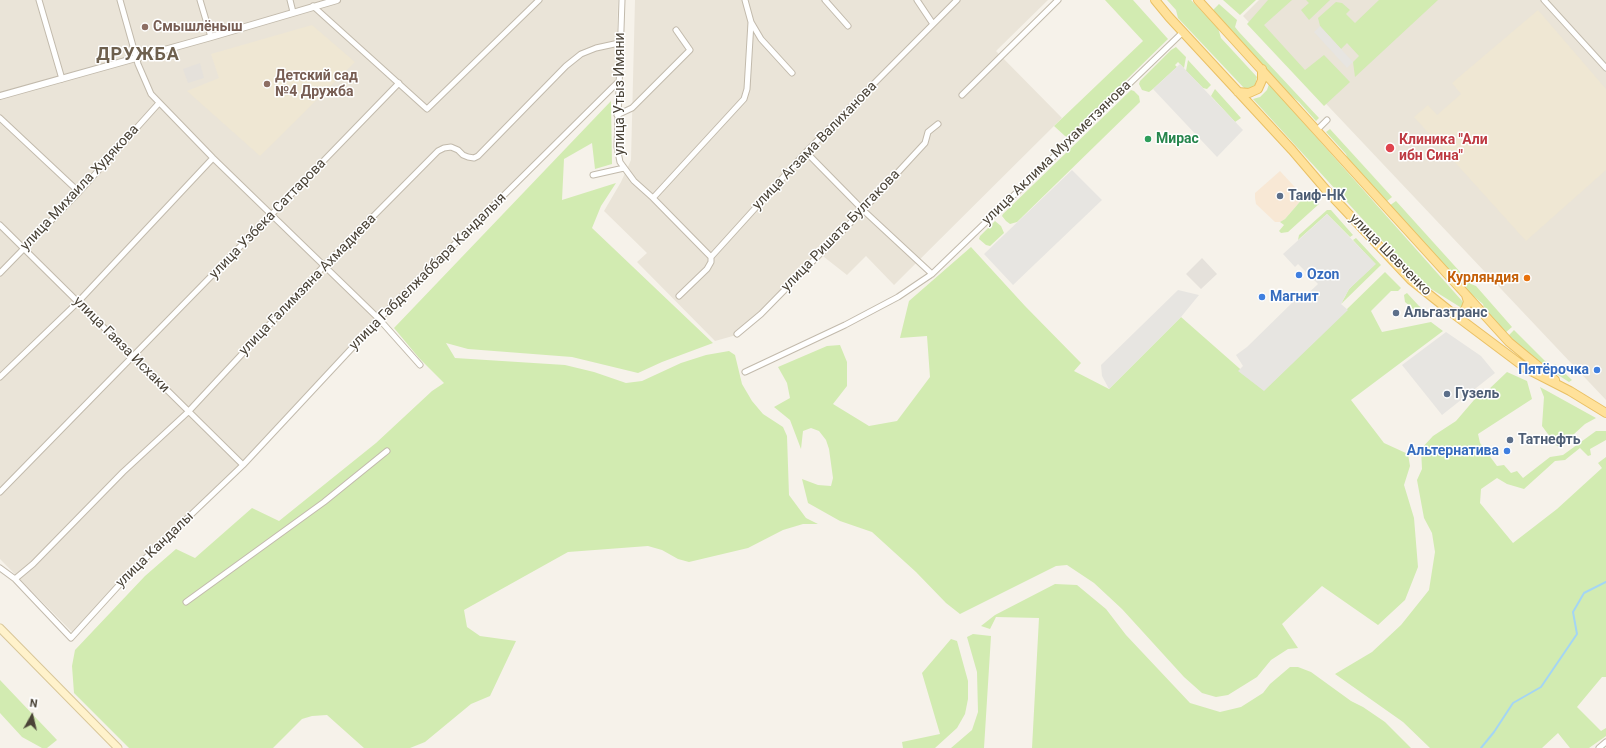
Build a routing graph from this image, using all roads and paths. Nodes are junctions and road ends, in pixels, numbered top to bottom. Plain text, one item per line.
1 (39, 0) edge
2 (120, 0) edge
3 (200, 0) edge
4 (290, 0) edge
5 (336, 0) edge
6 (539, 0) edge
7 (622, 0) edge
8 (745, 0) edge
9 (825, 0) edge
10 (917, 0) edge
11 (957, 0) edge
12 (1058, 0) edge
13 (1155, 0) edge
14 (1198, 0) edge
15 (1544, 0) edge
16 (313, 6) junction
17 (293, 12) junction
18 (751, 22) junction
19 (933, 24) junction
20 (848, 26) dead end
21 (676, 30) dead end
22 (1183, 32) junction
23 (211, 37) junction
24 (619, 43) junction
25 (137, 58) junction
26 (1262, 68) junction
27 (1606, 68) edge
28 (792, 73) dead end
29 (62, 79) junction
30 (618, 82) junction
31 (399, 83) junction
32 (1238, 92) junction
33 (962, 95) dead end
34 (0, 96) edge
35 (159, 103) junction
36 (617, 115) junction
37 (0, 118) edge
38 (1327, 120) dead end
39 (938, 124) dead end
40 (1317, 130) junction
41 (806, 152) junction
42 (213, 158) junction
43 (624, 168) junction
44 (593, 175) dead end
45 (79, 192) junction
46 (652, 198) junction
47 (863, 210) junction
48 (271, 215) junction
49 (0, 225) edge
50 (24, 248) junction
51 (711, 257) junction
52 (324, 266) junction
53 (0, 272) edge
54 (932, 274) junction
55 (1465, 294) junction
56 (679, 296) dead end
57 (78, 302) junction
58 (1451, 312) junction
59 (379, 320) junction
60 (736, 334) dead end
61 (133, 357) junction
62 (1532, 361) junction
63 (420, 365) dead end
64 (1527, 369) junction
65 (746, 372) dead end
66 (0, 377) edge
67 (1570, 391) junction
68 (188, 412) junction
69 (1606, 413) edge
70 (387, 451) dead end
71 (243, 465) junction
72 (0, 492) edge
73 (0, 568) edge
74 (15, 579) junction
75 (186, 602) dead end
76 (0, 628) edge
77 (1606, 742) edge
78 (118, 748) edge
79 (1599, 748) edge

1 - 29 street
2 - 25 street
3 - 23 street
4 - 17 street
5 - 16 street
6 - 31 street
7 - 24 street, улица Утыз Имяни
8 - 18 street
9 - 20 street
10 - 19 street
11 - 19 street, улица Агзама Валиханова
12 - 33 street
13 - 22 main road, улица Шевченко
14 - 26 main road, улица Шевченко
15 - 27 street
16 - 17 street
16 - 31 street
17 - 23 street
18 - 28 street
18 - 46 street
19 - 41 street, улица Агзама Валиханова
21 - 36 street
22 - 32 main road, улица Шевченко
22 - 54 street, улица Аклима Мухаметзянова
23 - 25 street
24 - 30 street, улица Утыз Имяни
24 - 52 street, улица Галимзяна Ахмадиева
25 - 29 street
25 - 35 street
26 - 32 main road
26 - 40 main road, улица Шевченко
29 - 34 street
30 - 36 street, улица Утыз Имяни
30 - 59 street, улица Габделжаббара Кандалыя
31 - 48 street, улица Узбека Саттарова
32 - 58 main road, улица Шевченко
35 - 42 street
35 - 45 street, улица Михаила Худякова
36 - 43 street, улица Утыз Имяни
37 - 45 street
38 - 40 street
39 - 47 street, улица Ришата Булгакова
40 - 55 main road, улица Шевченко
41 - 47 street
41 - 51 street, улица Агзама Валиханова
42 - 48 street
42 - 57 street
43 - 44 street
43 - 46 street, улица Утыз Имяни
45 - 50 street, улица Михаила Худякова
46 - 51 street, улица Утыз Имяни
47 - 54 street
47 - 60 street, улица Ришата Булгакова
48 - 52 street
48 - 61 street, улица Узбека Саттарова
49 - 50 street, улица Гаяза Исхаки
50 - 53 street, улица Михаила Худякова
50 - 57 street, улица Гаяза Исхаки
51 - 56 street, улица Агзама Валиханова
52 - 59 street
52 - 68 street, улица Галимзяна Ахмадиева
54 - 65 street, улица Аклима Мухаметзянова
55 - 58 main road
55 - 62 main road, улица Шевченко
57 - 61 street, улица Гаяза Исхаки
57 - 66 street
58 - 64 main road, улица Шевченко
59 - 63 street
59 - 71 street, улица Габделжаббара Кандалыя
61 - 68 street, улица Гаяза Исхаки
61 - 72 street, улица Узбека Саттарова
62 - 64 main road
62 - 67 main road, улица Шевченко
64 - 67 main road, улица Шевченко
67 - 69 main road, улица Шевченко
68 - 71 street, улица Гаяза Исхаки
68 - 74 street, улица Галимзяна Ахмадиева
70 - 75 street
71 - 74 street, улица Кандалы
73 - 74 street
76 - 78 main road
77 - 79 street

